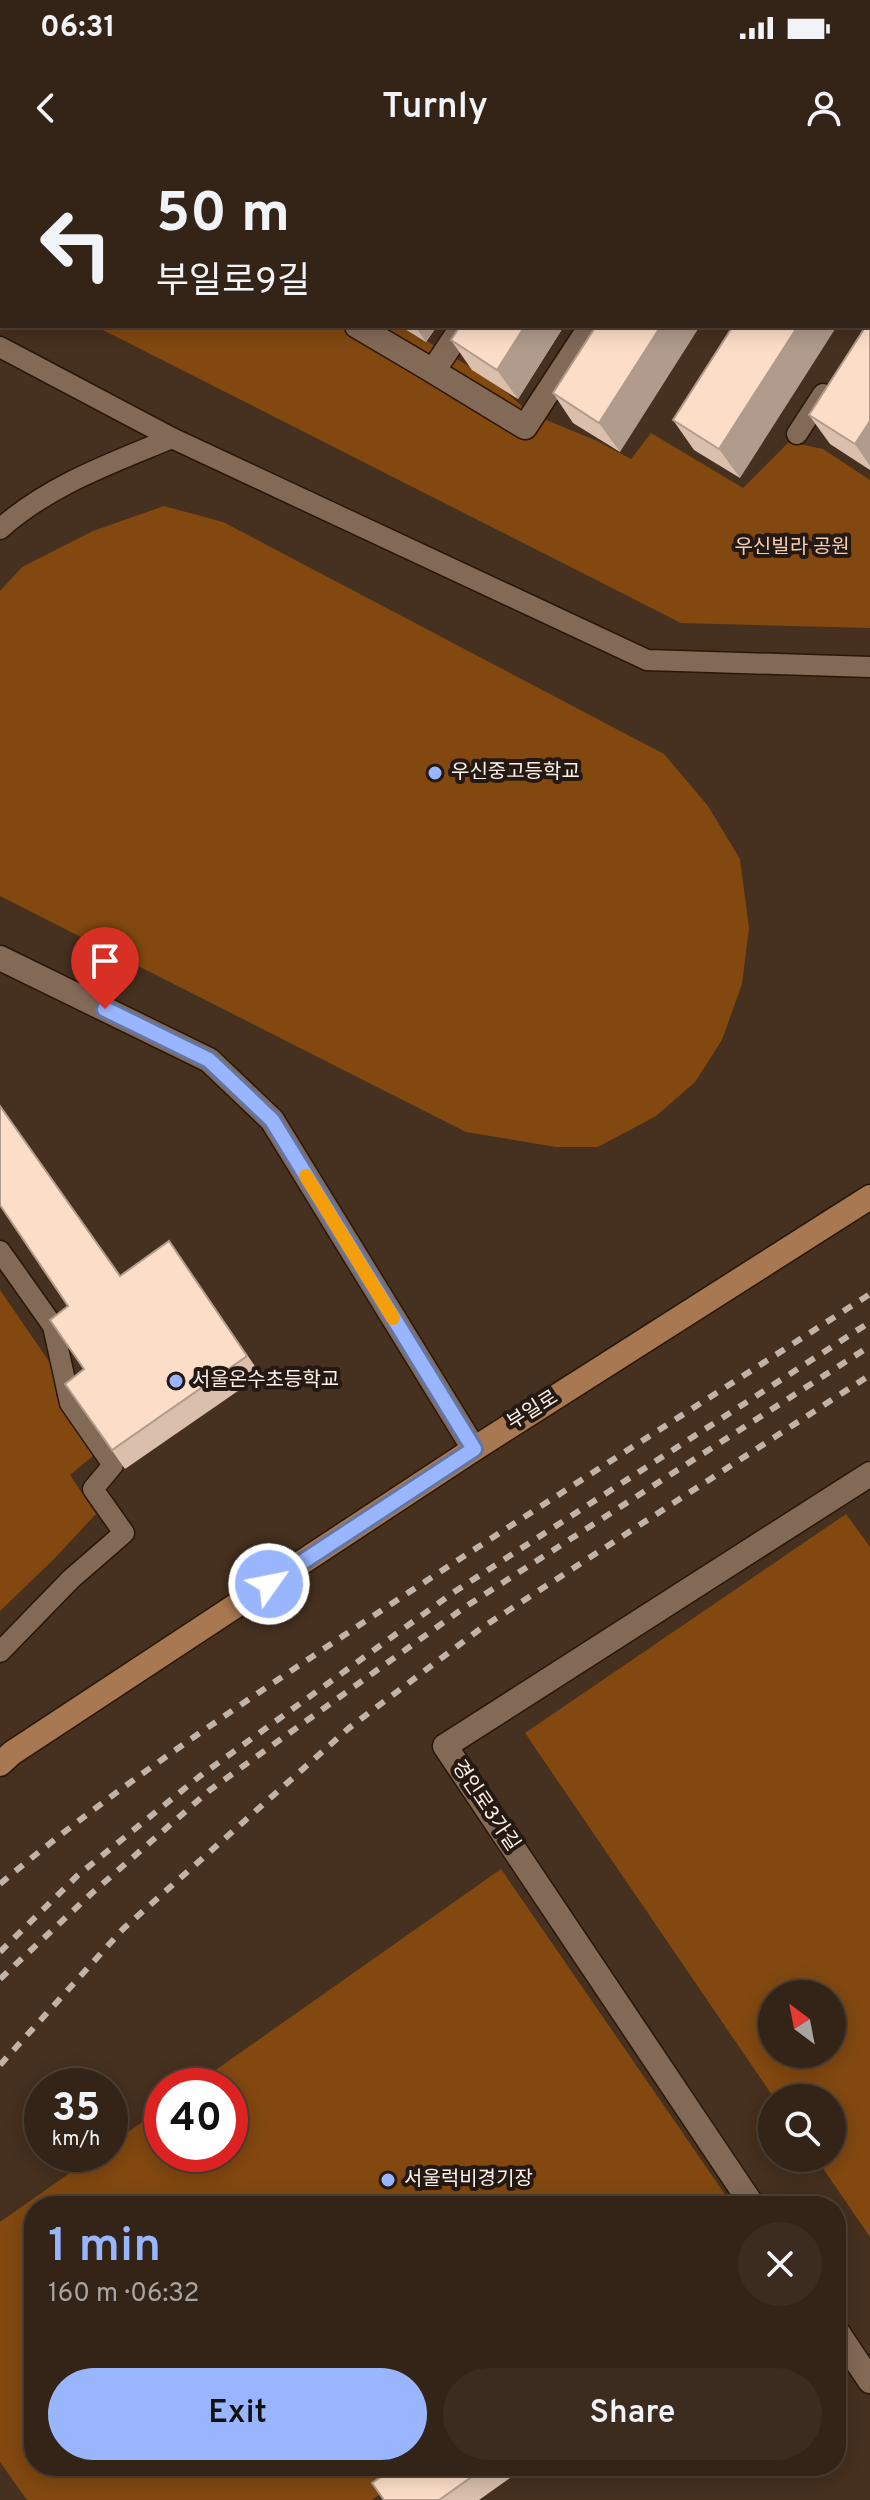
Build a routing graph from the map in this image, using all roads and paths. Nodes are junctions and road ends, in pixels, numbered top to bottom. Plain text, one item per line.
1 (360, 328) edge
2 (462, 328) edge
3 (590, 328) edge
4 (0, 347) edge
5 (433, 371) junction
6 (837, 373) edge
7 (797, 434) dead end
8 (172, 438) junction
9 (0, 529) edge
10 (870, 667) edge
11 (0, 958) edge
12 (870, 1197) edge
13 (0, 1251) edge
14 (474, 1449) junction
15 (870, 1474) edge
16 (0, 1652) edge
17 (0, 1764) edge
18 (746, 2196) edge
19 (846, 2345) edge
20 (870, 2381) edge

1 - 5 street
2 - 5 street
3 - 5 street
4 - 8 lane
6 - 7 lane
8 - 9 lane
8 - 10 lane
11 - 14 street
12 - 14 street, 부일로
13 - 16 lane
14 - 17 street, 부일로
15 - 18 street, 경인로3가길
19 - 20 street

